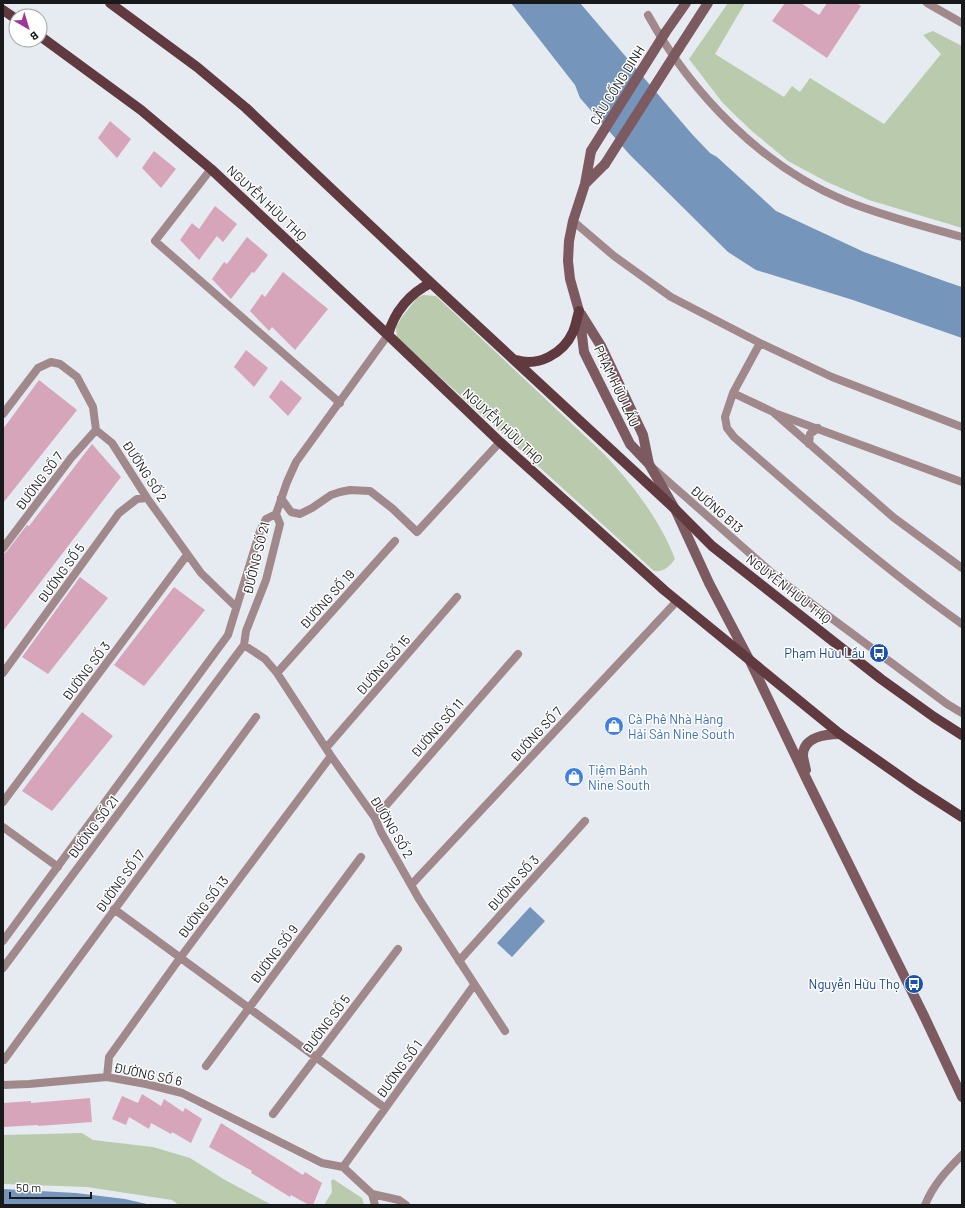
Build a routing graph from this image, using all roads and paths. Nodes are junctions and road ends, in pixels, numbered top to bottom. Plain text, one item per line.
1 (110, 3) edge
2 (686, 3) edge
3 (708, 3) edge
4 (927, 3) edge
5 (648, 15) dead end
6 (962, 23) edge
7 (48, 42) edge
8 (591, 151) joint
9 (211, 169) junction
10 (585, 184) junction
11 (573, 221) junction
12 (962, 237) edge
13 (431, 283) junction
14 (578, 311) junction
15 (388, 335) junction
16 (760, 343) junction
17 (514, 359) junction
18 (733, 393) junction
19 (340, 403) junction
20 (773, 412) junction
21 (3, 414) edge
22 (962, 427) edge
23 (818, 428) junction
24 (96, 430) junction
25 (500, 442) junction
26 (809, 444) junction
27 (649, 464) junction
28 (962, 482) edge
29 (147, 498) junction
30 (281, 498) junction
31 (675, 509) junction
32 (276, 514) junction
33 (395, 541) dead end
34 (3, 548) edge
35 (187, 555) junction
36 (962, 568) edge
37 (457, 597) dead end
38 (677, 601) junction
39 (236, 607) junction
40 (962, 624) edge
41 (244, 645) junction
42 (518, 654) dead end
43 (751, 663) junction
44 (3, 673) edge
45 (277, 674) junction
46 (962, 713) edge
47 (256, 717) dead end
48 (840, 734) junction
49 (962, 735) edge
50 (326, 748) junction
51 (331, 756) junction
52 (808, 782) junction
53 (3, 802) edge
54 (962, 817) edge
55 (375, 818) junction
56 (585, 821) dead end
57 (3, 827) edge
58 (362, 858) dead end
59 (58, 867) junction
60 (412, 884) junction
61 (114, 909) junction
62 (3, 941) edge
63 (398, 949) dead end
64 (180, 958) junction
65 (459, 961) junction
66 (3, 968) edge
67 (474, 985) junction
68 (249, 1008) junction
69 (505, 1031) dead end
70 (316, 1057) junction
71 (4, 1060) dead end
72 (206, 1066) dead end
73 (107, 1077) junction
74 (3, 1085) edge
75 (962, 1097) edge
76 (385, 1108) junction
77 (273, 1114) dead end
78 (962, 1155) edge
79 (343, 1167) junction
80 (372, 1194) junction
81 (375, 1205) edge
82 (406, 1205) edge
83 (925, 1205) edge

1 - 13 main road, NGUYỄN HỮU THỌ
2 - 8 main road, CẦU CỐNG DINH, bridge
3 - 10 main road, PHẠM HỮU LẦU, bridge
4 - 6 street
5 - 12 street
7 - 9 main road, NGUYỄN HỮU THỌ
8 - 10 main road, PHẠM HỮU LẦU
9 - 15 main road, NGUYỄN HỮU THỌ
9 - 19 street
10 - 11 main road, PHẠM HỮU LẦU
11 - 14 main road, PHẠM HỮU LẦU
11 - 16 street
13 - 15 main road
13 - 17 main road, NGUYỄN HỮU THỌ
14 - 17 main road
14 - 27 main road, PHẠM HỮU LẦU
14 - 27 main road, PHẠM HỮU LẦU
15 - 19 street
15 - 25 main road, NGUYỄN HỮU THỌ
16 - 18 street
16 - 22 street
17 - 31 main road, NGUYỄN HỮU THỌ
18 - 20 street
18 - 40 street
19 - 30 street
20 - 23 street
20 - 26 street
21 - 24 street
23 - 26 street
23 - 28 street
24 - 29 street, ĐƯỜNG SỐ 2
24 - 34 street, ĐƯỜNG SỐ 7
25 - 30 street
25 - 38 main road, NGUYỄN HỮU THỌ
26 - 36 street
27 - 31 main road, PHẠM HỮU LẦU
27 - 46 street, ĐƯỜNG B13
29 - 35 street, ĐƯỜNG SỐ 2
29 - 44 street, ĐƯỜNG SỐ 5
30 - 32 street
31 - 43 main road, PHẠM HỮU LẦU
31 - 49 main road, NGUYỄN HỮU THỌ
32 - 39 street, ĐƯỜNG SỐ 21
32 - 41 street, ĐƯỜNG SỐ 21
33 - 45 street, ĐƯỜNG SỐ 19
35 - 39 street, ĐƯỜNG SỐ 2
35 - 53 street, ĐƯỜNG SỐ 3
37 - 50 street, ĐƯỜNG SỐ 15
38 - 43 main road, NGUYỄN HỮU THỌ
38 - 60 street, ĐƯỜNG SỐ 7
39 - 59 street, ĐƯỜNG SỐ 21
41 - 45 street, ĐƯỜNG SỐ 2
41 - 66 street, ĐƯỜNG SỐ 21
42 - 55 street, ĐƯỜNG SỐ 11
43 - 48 main road, NGUYỄN HỮU THỌ
43 - 52 main road, PHẠM HỮU LẦU
45 - 50 street, ĐƯỜNG SỐ 2
47 - 61 street, ĐƯỜNG SỐ 17
48 - 52 main road
48 - 54 main road, NGUYỄN HỮU THỌ
50 - 51 street, ĐƯỜNG SỐ 2
51 - 55 street, ĐƯỜNG SỐ 2
51 - 64 street, ĐƯỜNG SỐ 13
52 - 75 main road, PHẠM HỮU LẦU
55 - 60 street, ĐƯỜNG SỐ 2
56 - 65 street, ĐƯỜNG SỐ 3
57 - 59 street
58 - 68 street, ĐƯỜNG SỐ 9
59 - 62 street, ĐƯỜNG SỐ 21
60 - 65 street, ĐƯỜNG SỐ 2
61 - 64 street
61 - 71 street, ĐƯỜNG SỐ 17
63 - 70 street, ĐƯỜNG SỐ 5
64 - 68 street
64 - 73 street, ĐƯỜNG SỐ 13
65 - 67 street, ĐƯỜNG SỐ 2
67 - 69 street, ĐƯỜNG SỐ 2
67 - 76 street, ĐƯỜNG SỐ 1
68 - 70 street
68 - 72 street, ĐƯỜNG SỐ 9
70 - 76 street
70 - 77 street, ĐƯỜNG SỐ 5
73 - 74 street, ĐƯỜNG SỐ 6
73 - 79 street, ĐƯỜNG SỐ 6
76 - 79 street, ĐƯỜNG SỐ 1
78 - 83 street
79 - 80 street
80 - 81 street
80 - 82 street

